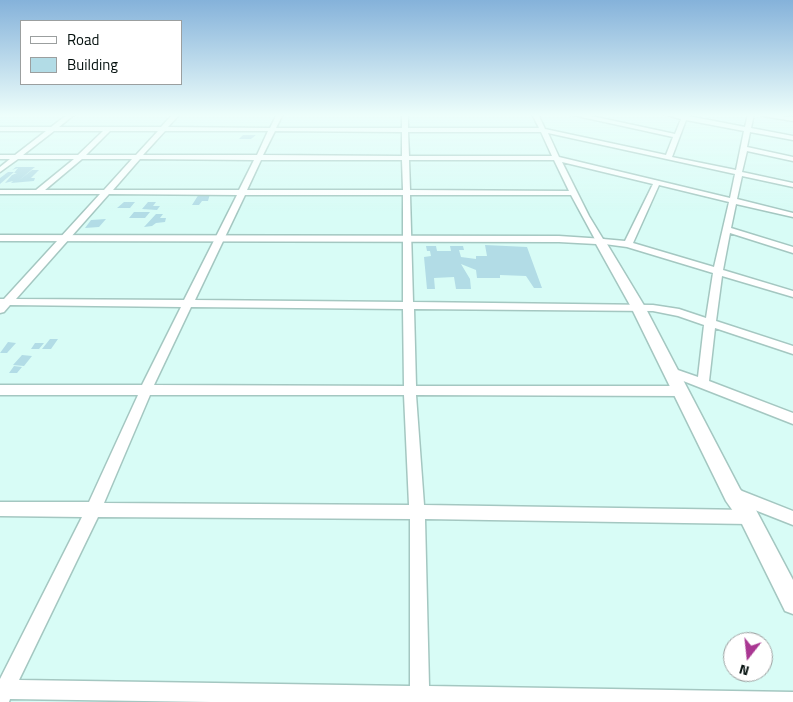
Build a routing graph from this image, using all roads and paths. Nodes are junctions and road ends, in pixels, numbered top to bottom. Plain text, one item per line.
1 (31, 147) edge
2 (90, 147) edge
3 (148, 147) edge
4 (264, 147) edge
5 (405, 147) edge
6 (549, 147) edge
7 (614, 147) edge
8 (673, 147) edge
9 (745, 149) joint
10 (0, 157) edge
11 (18, 157) junction
12 (80, 157) junction
13 (139, 157) junction
14 (259, 157) junction
15 (405, 158) junction
16 (555, 158) junction
17 (668, 159) junction
18 (793, 159) edge
19 (0, 170) edge
20 (739, 174) junction
21 (658, 182) junction
22 (793, 185) edge
23 (106, 191) junction
24 (0, 192) edge
25 (38, 192) junction
26 (243, 192) junction
27 (406, 193) junction
28 (574, 194) junction
29 (734, 201) junction
30 (793, 215) edge
31 (728, 230) junction
32 (0, 238) edge
33 (64, 238) junction
34 (220, 238) junction
35 (408, 239) junction
36 (600, 241) junction
37 (628, 244) junction
38 (793, 250) edge
39 (718, 272) junction
40 (793, 294) edge
41 (4, 302) edge
42 (190, 302) junction
43 (409, 306) junction
44 (638, 307) junction
45 (0, 310) edge
46 (710, 322) junction
47 (793, 350) edge
48 (672, 372) junction
49 (703, 384) junction
50 (0, 390) edge
51 (146, 390) junction
52 (410, 391) junction
53 (682, 391) junction
54 (793, 418) edge
55 (734, 495) junction
56 (0, 510) edge
57 (93, 511) junction
58 (418, 512) junction
59 (749, 517) junction
60 (793, 518) edge
61 (793, 603) edge
62 (2, 692) edge
63 (420, 699) edge
64 (793, 702) edge

1 - 11 street
2 - 12 street
3 - 13 street
4 - 14 street
5 - 15 street
6 - 16 street
7 - 17 street
8 - 17 street
9 - 18 street
9 - 20 street
10 - 11 street
11 - 12 street
11 - 19 street
12 - 13 street
12 - 25 street
13 - 14 street
13 - 23 street
14 - 15 street
14 - 26 street
15 - 16 street
15 - 27 street
16 - 21 street
16 - 28 street
17 - 20 street
20 - 22 street
20 - 29 street
21 - 29 street
21 - 37 street
23 - 25 street
23 - 26 street
23 - 33 street
24 - 25 street
26 - 27 street
26 - 34 street
27 - 28 street
27 - 35 street
28 - 36 street
29 - 30 street
29 - 31 street
31 - 38 street
31 - 39 street
32 - 33 street
33 - 34 street
33 - 41 street
34 - 35 street
34 - 42 street
35 - 36 street
35 - 43 street
36 - 37 street
36 - 44 street
37 - 39 street
39 - 40 street
39 - 46 street
41 - 42 street
41 - 45 street
42 - 43 street
42 - 51 street
43 - 44 street
43 - 52 street
44 - 46 street
44 - 48 street
46 - 47 street
46 - 49 street
48 - 49 street
48 - 53 street
49 - 54 street
50 - 51 street
51 - 52 street
51 - 57 street
52 - 53 street
52 - 58 street
53 - 55 street
55 - 59 street
55 - 60 street
56 - 57 street
57 - 58 street
57 - 62 street
58 - 59 street
58 - 63 street
59 - 61 street
62 - 63 street
63 - 64 street

